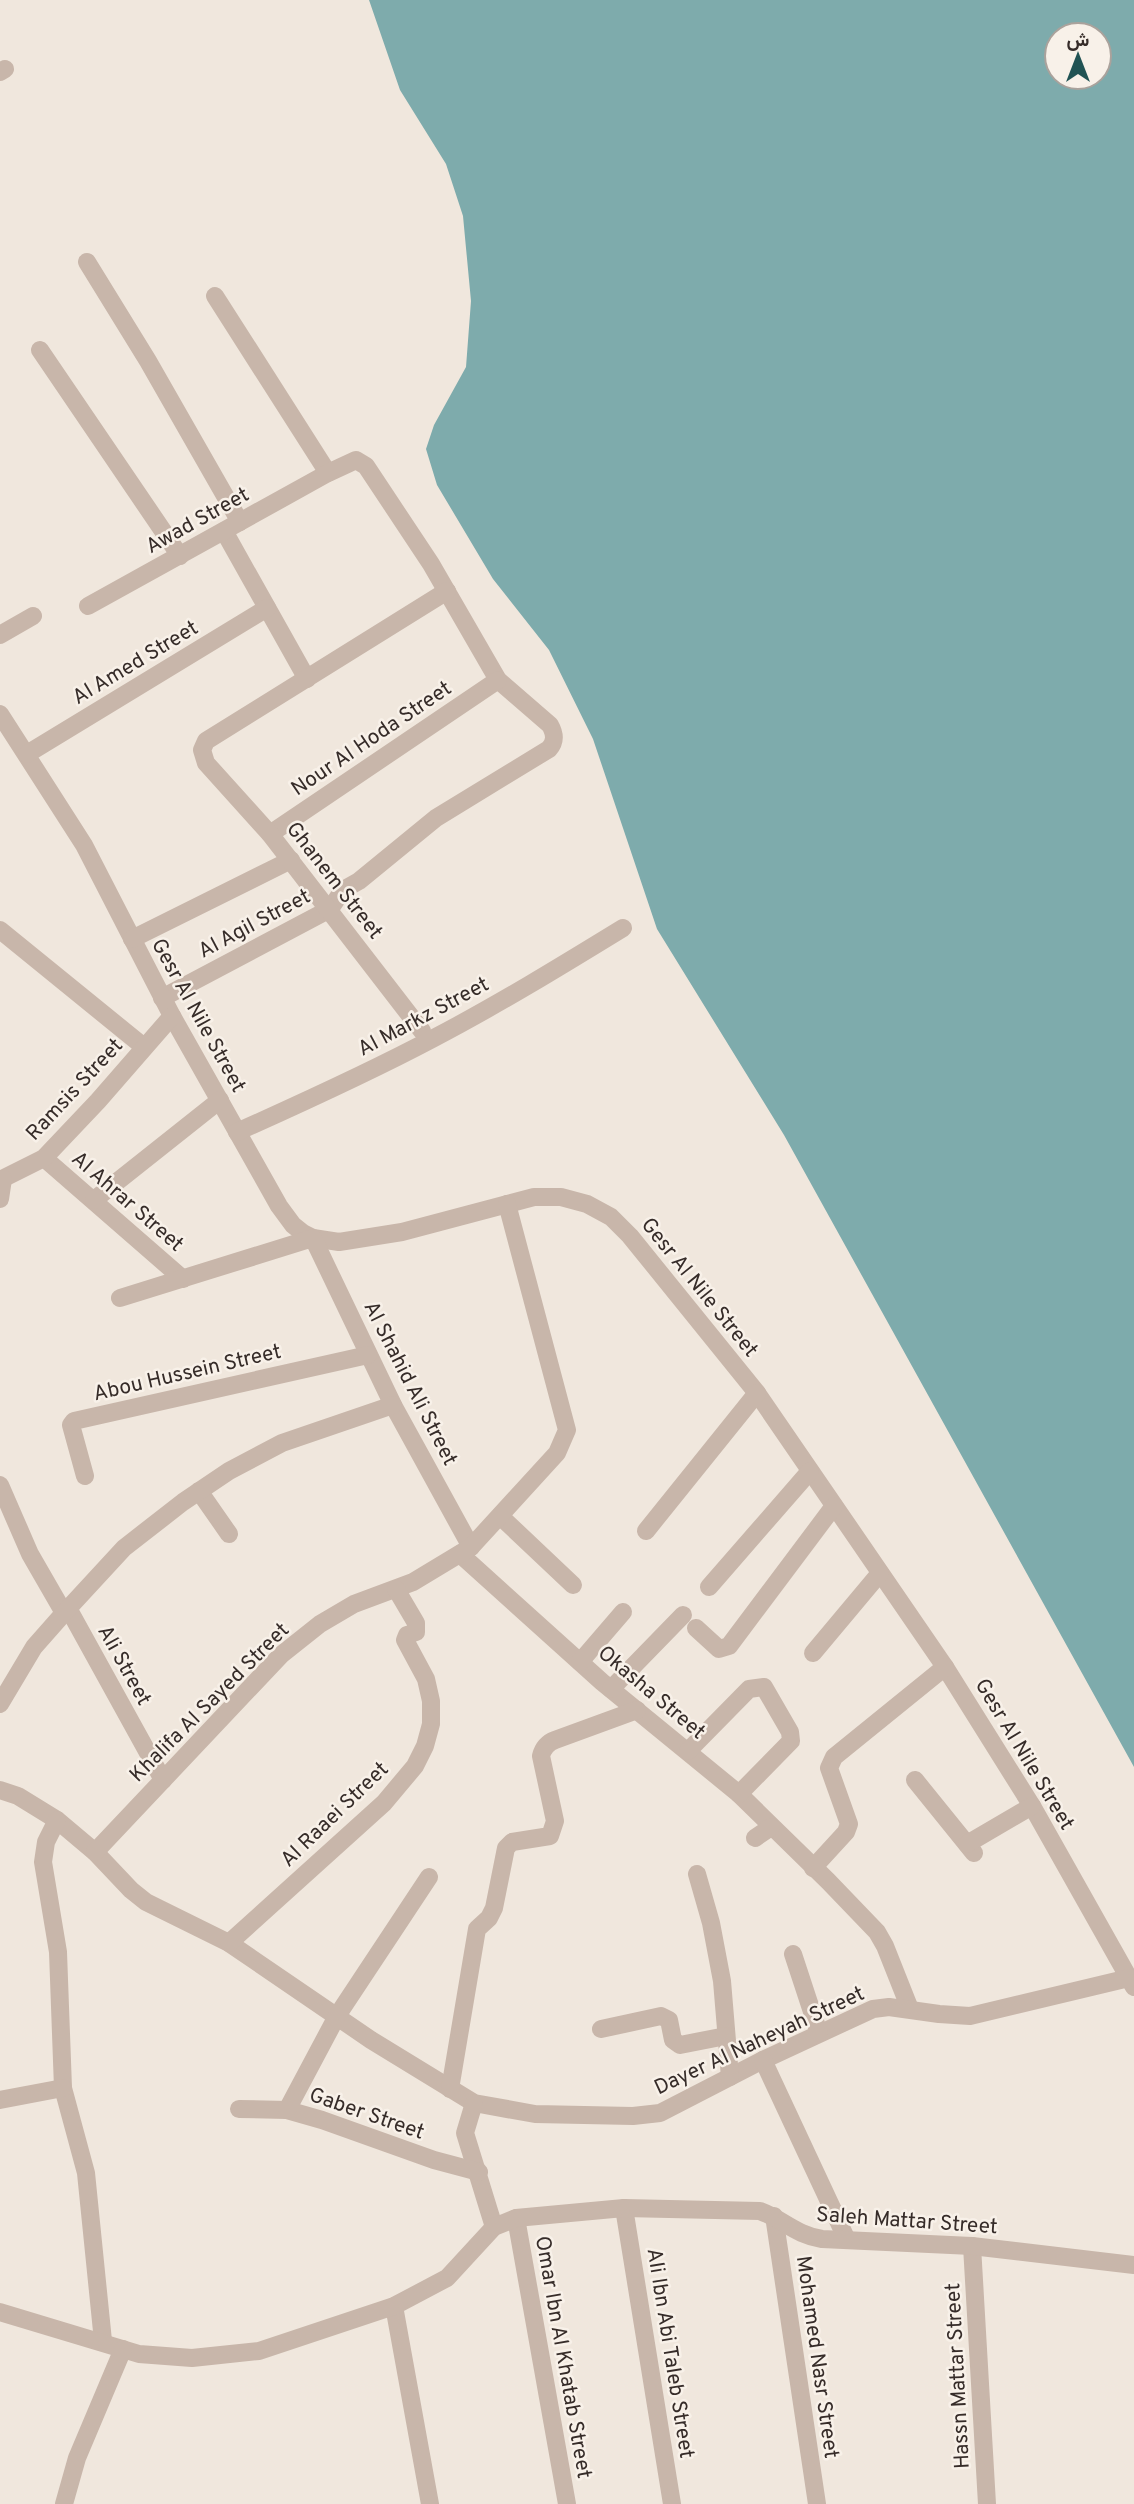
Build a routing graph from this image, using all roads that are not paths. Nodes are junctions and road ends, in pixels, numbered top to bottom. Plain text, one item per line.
1 (87, 262) dead end
2 (215, 296) dead end
3 (40, 349) dead end
4 (328, 472) junction
5 (240, 522) junction
6 (224, 531) junction
7 (180, 556) junction
8 (447, 591) junction
9 (88, 606) dead end
10 (267, 608) junction
11 (33, 616) dead end
12 (0, 635) edge
13 (307, 678) junction
14 (498, 680) junction
15 (0, 714) edge
16 (27, 754) junction
17 (270, 834) junction
18 (291, 860) junction
19 (330, 909) junction
20 (623, 928) dead end
21 (0, 930) edge
22 (132, 939) junction
23 (162, 998) junction
24 (172, 1016) junction
25 (422, 1031) dead end
26 (144, 1047) junction
27 (220, 1100) junction
28 (237, 1132) junction
29 (44, 1158) junction
30 (1, 1179) edge
31 (0, 1199) edge
32 (94, 1200) junction
33 (507, 1204) junction
34 (313, 1238) junction
35 (183, 1279) junction
36 (120, 1297) dead end
37 (368, 1355) junction
38 (757, 1394) junction
39 (393, 1405) junction
40 (810, 1471) junction
41 (85, 1476) dead end
42 (0, 1485) edge
43 (199, 1491) junction
44 (834, 1506) junction
45 (500, 1516) junction
46 (646, 1531) dead end
47 (229, 1534) dead end
48 (466, 1550) junction
49 (880, 1573) junction
50 (573, 1585) dead end
51 (709, 1587) dead end
52 (396, 1589) junction
53 (66, 1610) junction
54 (623, 1612) dead end
55 (813, 1653) dead end
56 (580, 1662) junction
57 (945, 1667) junction
58 (611, 1689) junction
59 (0, 1704) edge
60 (637, 1710) junction
61 (688, 1751) junction
62 (163, 1780) junction
63 (915, 1780) dead end
64 (0, 1790) edge
65 (739, 1794) junction
66 (1032, 1807) junction
67 (57, 1820) junction
68 (771, 1826) junction
69 (755, 1838) dead end
70 (95, 1852) junction
71 (813, 1868) junction
72 (697, 1874) dead end
73 (429, 1877) dead end
74 (229, 1942) junction
75 (793, 1954) dead end
76 (1131, 1983) edge
77 (911, 2009) junction
78 (337, 2016) junction
79 (601, 2029) dead end
80 (819, 2033) junction
81 (726, 2036) junction
82 (763, 2060) junction
83 (730, 2077) junction
84 (63, 2088) junction
85 (450, 2089) junction
86 (0, 2101) edge
87 (474, 2103) junction
88 (239, 2109) dead end
89 (288, 2110) junction
90 (479, 2172) junction
91 (624, 2208) junction
92 (774, 2216) junction
93 (516, 2218) junction
94 (494, 2227) junction
95 (847, 2240) junction
96 (972, 2246) junction
97 (1134, 2265) edge
98 (394, 2306) junction
99 (0, 2312) edge
100 (103, 2342) junction
101 (123, 2348) junction
102 (64, 2504) edge
103 (430, 2504) edge
104 (567, 2504) edge
105 (672, 2504) edge
106 (817, 2504) edge
107 (987, 2504) edge

1 - 5 street
2 - 4 street
3 - 7 street
4 - 5 street, Awad Street
4 - 8 street, Awad Street
5 - 6 street, Awad Street
6 - 7 street, Awad Street
6 - 10 street
7 - 9 street, Awad Street
8 - 13 street
8 - 14 street, Awad Street
10 - 13 street
10 - 16 street, Al Amed Street
11 - 12 street
13 - 17 street, Ghanem Street
14 - 17 street, Nour Al Hoda Street
14 - 19 street, Al Agil Street
15 - 16 street, Gesr Al Nile Street
16 - 22 street, Gesr Al Nile Street
17 - 18 street, Ghanem Street
18 - 19 street, Ghanem Street
18 - 22 street
19 - 23 street, Al Agil Street
19 - 25 street, Ghanem Street
20 - 28 street, Al Markz Street
21 - 26 street
22 - 23 street, Gesr Al Nile Street
23 - 24 street, Gesr Al Nile Street
24 - 26 street, Ramsis Street
24 - 27 street, Gesr Al Nile Street
26 - 29 street, Ramsis Street
27 - 28 street, Gesr Al Nile Street
27 - 32 street
28 - 34 street, Gesr Al Nile Street
29 - 30 street, Ramsis Street
29 - 32 street, Al Ahrar Street
30 - 31 street
32 - 35 street, Al Ahrar Street
33 - 34 street, Gesr Al Nile Street
33 - 38 street, Gesr Al Nile Street
33 - 45 street, Khalifa Al Sayed Street
34 - 35 street
34 - 37 street, Al Shahid Ali Street
35 - 36 street
37 - 39 street, Al Shahid Ali Street
37 - 41 street, Abou Hussein Street
38 - 40 street, Gesr Al Nile Street
38 - 46 street
39 - 43 street
39 - 48 street, Al Shahid Ali Street
40 - 44 street, Gesr Al Nile Street
40 - 51 street
42 - 53 street, Ali Street
43 - 47 street
43 - 53 street
44 - 49 street, Gesr Al Nile Street
44 - 58 street
45 - 48 street, Khalifa Al Sayed Street
45 - 50 street
48 - 52 street, Khalifa Al Sayed Street
48 - 56 street, Okasha Street
49 - 55 street
49 - 57 street, Gesr Al Nile Street
52 - 62 street, Khalifa Al Sayed Street
52 - 74 street, Al Raaei Street
53 - 59 street
53 - 62 street, Ali Street
54 - 56 street
56 - 58 street, Okasha Street
57 - 66 street, Gesr Al Nile Street
57 - 71 street
58 - 60 street, Okasha Street
60 - 61 street, Okasha Street
60 - 85 street
61 - 65 street, Okasha Street
61 - 65 street
62 - 70 street, Khalifa Al Sayed Street
63 - 66 street
64 - 67 street, Dayer Al Naheyah Street
65 - 68 street, Okasha Street
66 - 76 street, Gesr Al Nile Street
67 - 70 street, Dayer Al Naheyah Street
67 - 84 street
68 - 69 street
68 - 71 street, Okasha Street
70 - 74 street, Dayer Al Naheyah Street
71 - 77 street, Okasha Street
72 - 81 street
73 - 78 street
74 - 78 street, Dayer Al Naheyah Street
75 - 80 street
76 - 77 street, Dayer Al Naheyah Street
77 - 80 street, Dayer Al Naheyah Street
78 - 85 street, Dayer Al Naheyah Street
78 - 89 street
79 - 81 street
80 - 82 street, Dayer Al Naheyah Street
81 - 83 street
82 - 83 street, Dayer Al Naheyah Street
82 - 95 street
83 - 87 street, Dayer Al Naheyah Street
84 - 86 street
84 - 100 street
85 - 87 street, Dayer Al Naheyah Street
87 - 90 street
88 - 89 street, Gaber Street
89 - 90 street, Gaber Street
90 - 94 street
91 - 92 street, Saleh Mattar Street
91 - 93 street, Saleh Mattar Street
91 - 105 street, Ali Ibn Abi Taleb Street
92 - 95 street, Saleh Mattar Street
92 - 106 street, Mohamed Nasr Street
93 - 94 street, Saleh Mattar Street
93 - 104 street, Omar Ibn Al Khatab Street
94 - 98 street
95 - 96 street, Saleh Mattar Street
96 - 97 street, Saleh Mattar Street
96 - 107 street, Hassn Mattar Street
98 - 101 street
98 - 103 street
99 - 100 street
100 - 101 street
101 - 102 street

